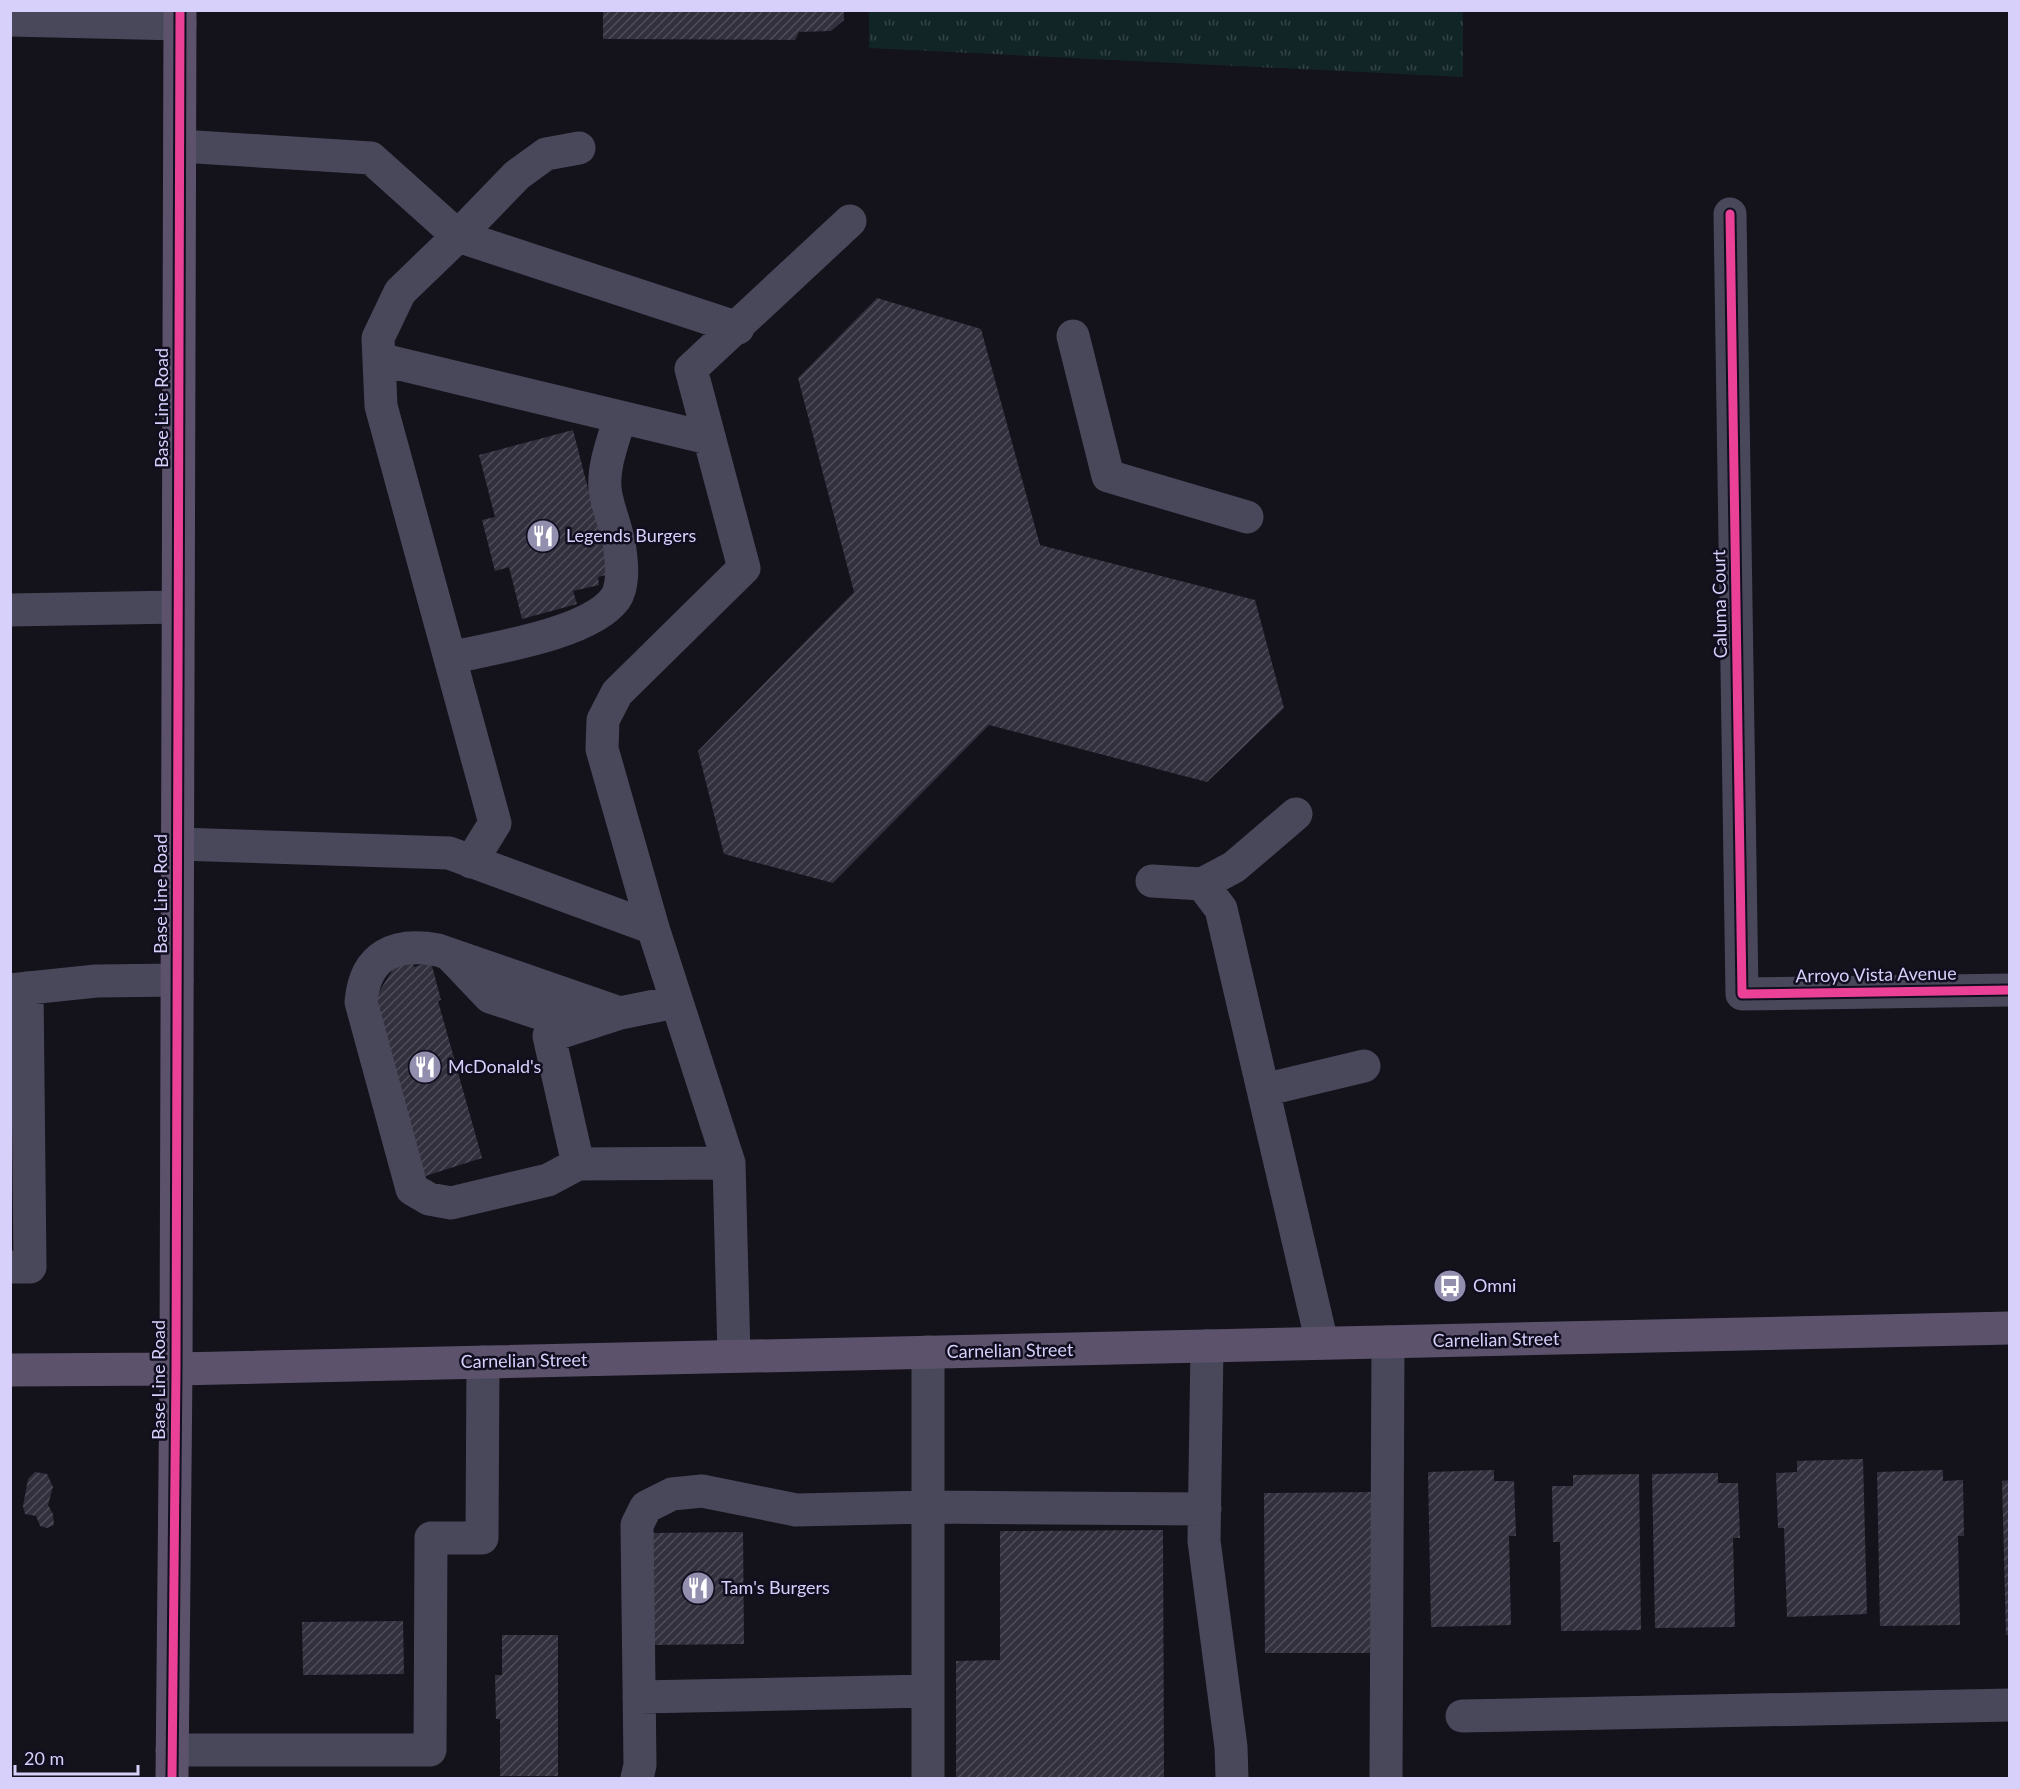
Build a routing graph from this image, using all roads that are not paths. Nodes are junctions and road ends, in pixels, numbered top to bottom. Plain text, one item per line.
1 (180, 17) edge
2 (10, 20) edge
3 (180, 146) junction
4 (579, 147) dead end
5 (1730, 214) dead end
6 (850, 221) dead end
7 (458, 236) junction
8 (738, 328) junction
9 (1073, 336) dead end
10 (379, 359) junction
11 (620, 417) junction
12 (708, 438) junction
13 (1247, 517) dead end
14 (178, 607) junction
15 (10, 610) edge
16 (450, 658) junction
17 (1296, 814) dead end
18 (178, 844) junction
19 (471, 862) junction
20 (1152, 881) dead end
21 (1202, 884) junction
22 (653, 928) junction
23 (449, 953) junction
24 (177, 980) junction
25 (19, 989) edge
26 (2010, 990) edge
27 (1742, 994) joint
28 (675, 1002) junction
29 (620, 1012) junction
30 (579, 1026) junction
31 (1364, 1066) dead end
32 (1264, 1090) junction
33 (729, 1163) junction
34 (578, 1164) junction
35 (10, 1267) edge
36 (2010, 1328) edge
37 (1388, 1342) junction
38 (1322, 1343) junction
39 (1207, 1346) junction
40 (928, 1352) junction
41 (734, 1356) junction
42 (483, 1362) junction
43 (176, 1369) junction
44 (10, 1370) edge
45 (929, 1507) junction
46 (1205, 1509) junction
47 (928, 1691) junction
48 (639, 1697) junction
49 (2010, 1705) edge
50 (1462, 1716) dead end
51 (172, 1764) edge
52 (637, 1779) edge
53 (928, 1779) edge
54 (1232, 1779) edge
55 (1386, 1779) edge

1 - 2 street
1 - 3 main road, Base Line Road
3 - 7 street
3 - 14 main road, Base Line Road
4 - 7 street
5 - 27 street, Caluma Court
6 - 8 street
7 - 8 street
7 - 10 street
8 - 12 street
9 - 13 street
10 - 11 street
10 - 16 street
11 - 12 street
11 - 16 street
12 - 22 street
14 - 15 street
14 - 18 main road, Base Line Road
16 - 19 street
17 - 21 street
18 - 19 street
18 - 24 main road, Base Line Road
19 - 22 street
20 - 21 street
21 - 32 street
22 - 28 street
23 - 29 street
23 - 30 street
23 - 34 street
24 - 25 street
24 - 43 main road, Base Line Road
25 - 35 street
26 - 27 street, Arroyo Vista Avenue
28 - 29 street
28 - 33 street
29 - 30 street
30 - 34 street
31 - 32 street
32 - 38 street
33 - 34 street
33 - 41 street
36 - 37 main road, Carnelian Street
37 - 38 main road, Carnelian Street
37 - 55 street
38 - 39 main road, Carnelian Street
39 - 40 main road, Carnelian Street
39 - 46 street
40 - 41 main road, Carnelian Street
40 - 45 street
41 - 42 main road, Carnelian Street
42 - 43 main road, Carnelian Street
42 - 51 street
43 - 44 main road, Carnelian Street
43 - 51 main road, Base Line Road
45 - 46 street
45 - 47 street
45 - 48 street
46 - 54 street
47 - 48 street
47 - 53 street
48 - 52 street
49 - 50 street

